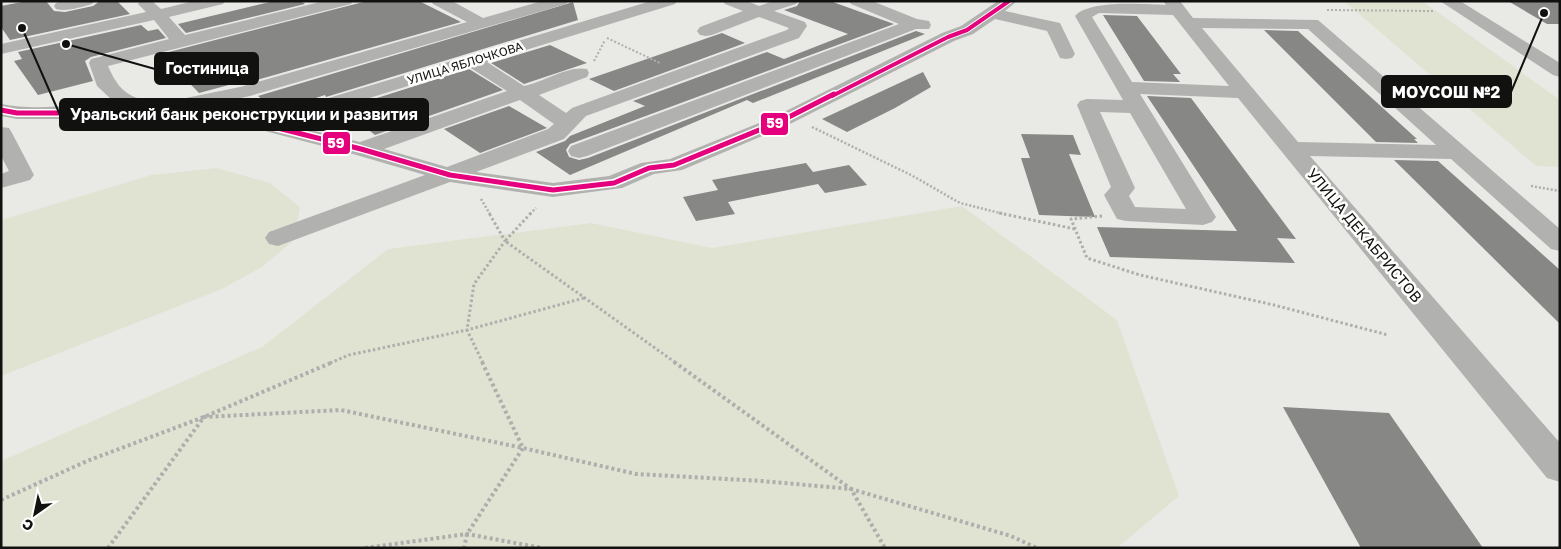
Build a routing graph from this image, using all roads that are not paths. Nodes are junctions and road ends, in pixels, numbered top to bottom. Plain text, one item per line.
1 (86, 1) edge
2 (143, 1) edge
3 (217, 1) edge
4 (345, 1) edge
5 (439, 1) edge
6 (560, 1) edge
7 (732, 1) edge
8 (790, 1) edge
9 (856, 1) edge
10 (1009, 1) edge
11 (1448, 1) edge
12 (661, 2) edge
13 (62, 6) dead end
14 (759, 11) junction
15 (1179, 12) edge
16 (992, 13) junction
17 (159, 14) junction
18 (482, 24) junction
19 (914, 24) junction
20 (967, 30) junction
21 (706, 31) dead end
22 (182, 41) junction
23 (1, 49) edge
24 (1066, 54) dead end
25 (472, 61) junction
26 (1560, 71) edge
27 (580, 73) road end
28 (1126, 88) junction
29 (521, 92) junction
30 (1244, 92) junction
31 (129, 104) junction
32 (1137, 107) junction
33 (160, 109) junction
34 (1, 110) edge
35 (567, 123) junction
36 (262, 124) junction
37 (629, 132) junction
38 (1, 133) edge
39 (361, 149) junction
40 (1293, 149) junction
41 (579, 151) dead end
42 (1457, 152) junction
43 (650, 168) junction
44 (460, 176) junction
45 (1, 181) edge
46 (278, 238) dead end
47 (1560, 243) edge
48 (1560, 468) edge

1 - 13 street
2 - 17 street
3 - 17 street
4 - 22 street
5 - 18 street
6 - 18 street
7 - 14 street
8 - 14 street
9 - 19 street
10 - 16 street
11 - 26 street
12 - 25 street, УЛИЦА ЯБЛОЧКОВА
14 - 21 street
14 - 35 street
15 - 28 street
15 - 30 street, УЛИЦА ДЕКАБРИСТОВ
15 - 42 street
16 - 20 street
16 - 24 street
17 - 22 street
17 - 23 street
18 - 33 street
19 - 20 street
19 - 37 street
20 - 43 street
22 - 31 street
25 - 29 street
25 - 36 street, УЛИЦА ЯБЛОЧКОВА
27 - 29 street
28 - 30 street
28 - 32 street
29 - 35 street
29 - 39 street
30 - 40 street, УЛИЦА ДЕКАБРИСТОВ
31 - 33 street
31 - 34 street
32 - 32 street
33 - 36 street
35 - 44 street
36 - 39 street
37 - 41 street
37 - 43 street
38 - 45 street
39 - 44 street
40 - 42 street
40 - 48 street, УЛИЦА ДЕКАБРИСТОВ
42 - 47 street
43 - 44 street
44 - 46 street

